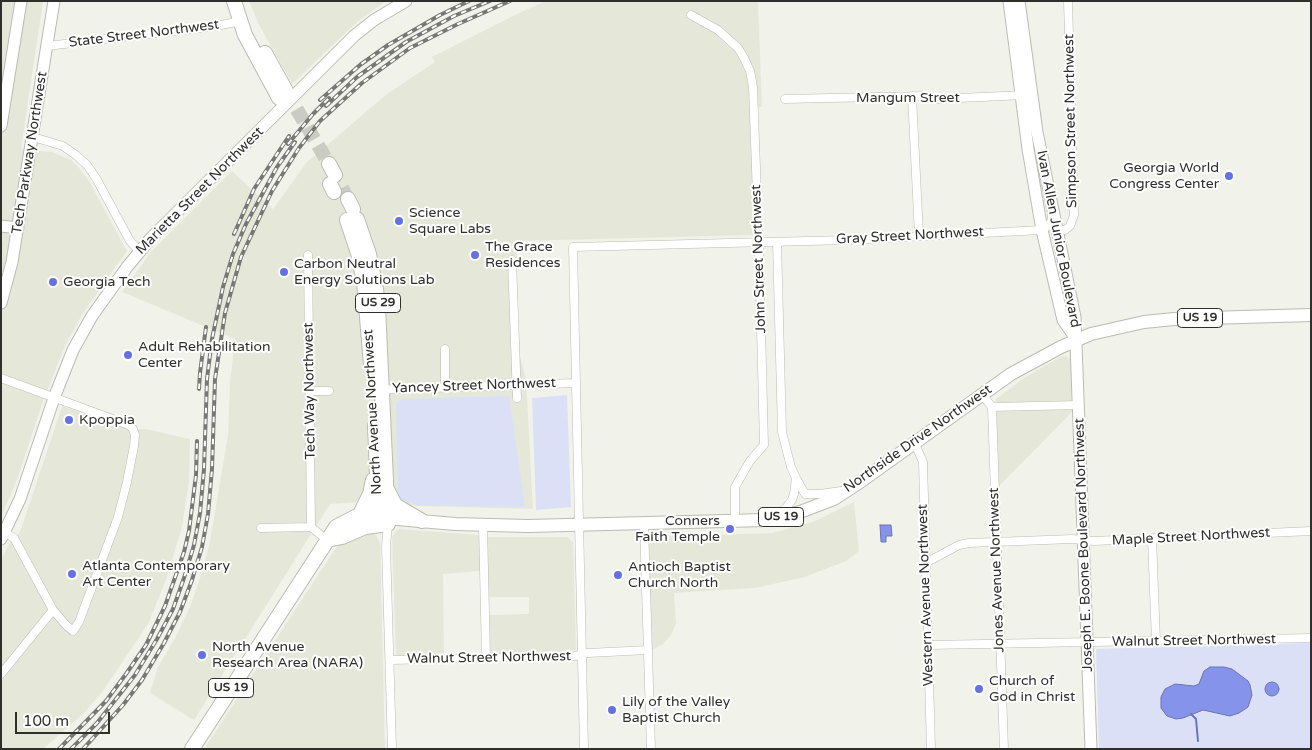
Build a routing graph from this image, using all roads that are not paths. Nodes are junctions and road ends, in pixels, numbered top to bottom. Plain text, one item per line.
1 (21, 1) edge
2 (54, 1) edge
3 (234, 1) edge
4 (406, 1) edge
5 (1009, 1) edge
6 (1019, 1) edge
7 (1068, 1) edge
8 (691, 14) dead end
9 (241, 21) junction
10 (47, 46) junction
11 (287, 94) junction
12 (1026, 95) junction
13 (912, 96) junction
14 (785, 99) dead end
15 (1, 126) edge
16 (33, 137) junction
17 (339, 192) tunnel mouth
18 (1052, 205) junction
19 (1, 226) edge
20 (18, 228) junction
21 (1042, 230) junction
22 (1058, 230) junction
23 (919, 235) junction
24 (759, 242) junction
25 (777, 242) junction
26 (139, 251) junction
27 (308, 255) dead end
28 (512, 260) dead end
29 (1, 304) edge
30 (1311, 315) edge
31 (1077, 340) junction
32 (445, 349) dead end
33 (1, 378) edge
34 (576, 383) junction
35 (515, 384) junction
36 (445, 387) junction
37 (377, 389) junction
38 (310, 391) junction
39 (329, 391) dead end
40 (982, 394) junction
41 (54, 398) junction
42 (516, 398) dead end
43 (1079, 405) junction
44 (992, 407) junction
45 (914, 444) junction
46 (376, 464) junction
47 (796, 478) junction
48 (387, 490) junction
49 (846, 491) junction
50 (358, 516) junction
51 (773, 518) junction
52 (386, 519) junction
53 (422, 521) junction
54 (735, 522) junction
55 (644, 524) junction
56 (483, 525) junction
57 (579, 526) junction
58 (311, 527) junction
59 (261, 528) dead end
60 (1311, 531) edge
61 (3, 535) edge
62 (1152, 538) junction
63 (327, 540) junction
64 (1084, 540) junction
65 (996, 541) junction
66 (926, 561) junction
67 (53, 610) junction
68 (1311, 638) edge
69 (1087, 642) junction
70 (1156, 642) junction
71 (999, 643) junction
72 (928, 645) junction
73 (648, 650) junction
74 (582, 654) junction
75 (486, 658) junction
76 (390, 660) junction
77 (1, 674) edge
78 (192, 749) edge
79 (392, 749) edge
80 (584, 749) edge
81 (650, 749) edge
82 (931, 749) edge
83 (1004, 749) edge
84 (1091, 749) edge

1 - 15 main road
2 - 10 main road, Tech Parkway Northwest
3 - 9 highway
4 - 11 main road, Marietta Street Northwest
5 - 12 main road, Ivan Allen Junior Boulevard
6 - 12 main road, Ivan Allen Junior Boulevard
7 - 22 street, Simpson Street Northwest
8 - 24 street, John Street Northwest
9 - 10 street, State Street Northwest
9 - 11 highway
10 - 16 main road, Tech Parkway Northwest
11 - 26 main road, Marietta Street Northwest
12 - 13 street, Mangum Street
12 - 18 main road, Ivan Allen Junior Boulevard
12 - 21 main road, Ivan Allen Junior Boulevard
13 - 14 street, Mangum Street
13 - 23 street
16 - 20 main road, Tech Parkway Northwest
16 - 26 street
17 - 37 highway, North Avenue Northwest / US 29
18 - 21 street
18 - 22 main road, Ivan Allen Junior Boulevard
19 - 20 main road
20 - 29 main road, Tech Parkway Northwest
21 - 23 street, Gray Street Northwest
21 - 31 main road, Ivan Allen Junior Boulevard
22 - 31 main road, Ivan Allen Junior Boulevard
23 - 25 street, Gray Street Northwest
24 - 25 street, Gray Street Northwest
24 - 34 street, Gray Street Northwest
24 - 54 street, John Street Northwest
25 - 47 street
26 - 41 main road, Marietta Street Northwest
27 - 38 street, Tech Way Northwest
28 - 35 street
30 - 31 main road, Northside Drive Northwest / US 19
31 - 40 main road, Northside Drive Northwest / US 19
31 - 43 main road, Joseph E. Boone Boulevard Northwest
32 - 36 street
33 - 41 street
34 - 35 street, Yancey Street Northwest
34 - 57 street
35 - 36 street, Yancey Street Northwest
35 - 42 street
36 - 37 street, Yancey Street Northwest
37 - 46 highway, North Avenue Northwest / US 29
37 - 48 highway, North Avenue Northwest / US 29
38 - 39 street
38 - 58 street, Tech Way Northwest
40 - 44 street
40 - 45 main road, Northside Drive Northwest / US 19
41 - 61 main road, Marietta Street Northwest
41 - 67 street
43 - 44 street
43 - 64 main road, Joseph E. Boone Boulevard Northwest
44 - 65 street, Jones Avenue Northwest
45 - 49 main road, Northside Drive Northwest / US 19
45 - 66 street, Western Avenue Northwest
46 - 50 highway
46 - 52 highway, North Avenue Northwest / US 29
47 - 49 street
47 - 51 street
48 - 52 highway, North Avenue Northwest / US 29
48 - 53 highway
49 - 51 main road, Northside Drive Northwest / US 19
50 - 52 highway, Northside Drive Northwest / US 19
50 - 63 highway, Northside Drive Northwest / US 19
51 - 54 main road, Northside Drive Northwest / US 19
52 - 53 main road, Northside Drive Northwest / US 19
52 - 63 highway, Northside Drive Northwest / US 19
52 - 76 street, North Avenue Northwest
53 - 56 main road, Northside Drive Northwest / US 19
54 - 55 main road, Northside Drive Northwest / US 19
55 - 57 main road, Northside Drive Northwest / US 19
55 - 73 street
56 - 57 main road, Northside Drive Northwest / US 19
56 - 75 street
57 - 74 street
58 - 59 street
58 - 63 street
60 - 62 street, Maple Street Northwest
61 - 67 street
62 - 64 street, Maple Street Northwest
62 - 70 street
63 - 78 highway, Northside Drive Northwest / US 19
64 - 65 street, Maple Street Northwest
64 - 69 main road, Joseph E. Boone Boulevard Northwest
65 - 66 street, Maple Street Northwest
65 - 71 street, Jones Avenue Northwest
66 - 72 street, Western Avenue Northwest
67 - 77 street
68 - 70 street, Walnut Street Northwest
69 - 70 street, Walnut Street Northwest
69 - 71 street, Walnut Street Northwest
69 - 84 main road, Joseph E. Boone Boulevard Northwest
71 - 72 street, Walnut Street Northwest
71 - 83 street, Jones Avenue Northwest
72 - 82 street, Western Avenue Northwest
73 - 74 street, Walnut Street Northwest
73 - 81 street
74 - 75 street, Walnut Street Northwest
74 - 80 street
75 - 76 street, Walnut Street Northwest
76 - 79 street, North Avenue Northwest

